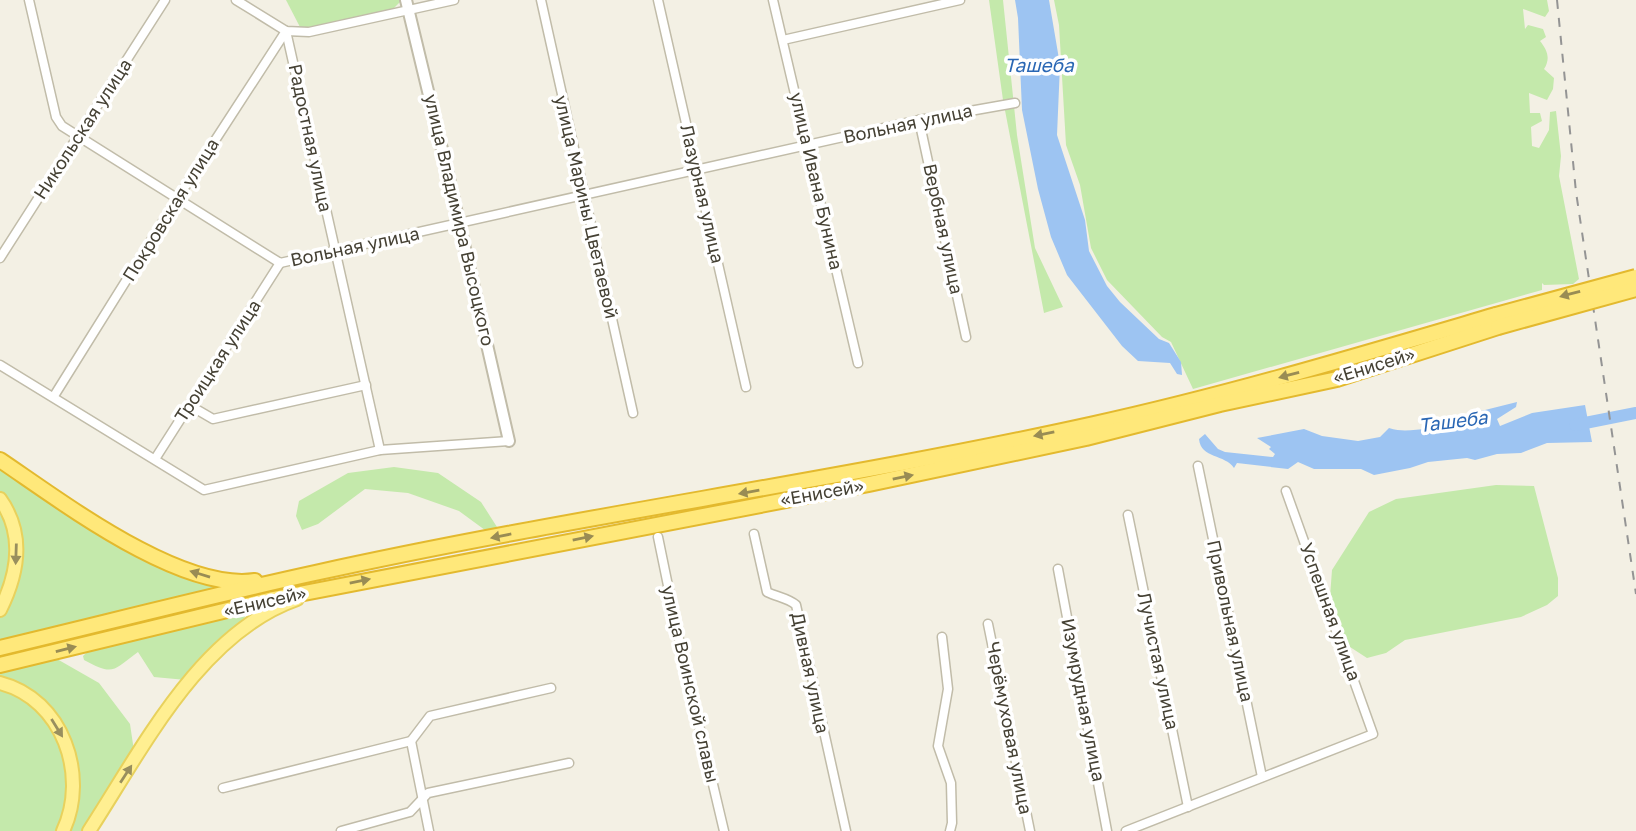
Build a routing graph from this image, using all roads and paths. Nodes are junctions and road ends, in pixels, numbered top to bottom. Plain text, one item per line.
1 (29, 0) edge
2 (165, 0) edge
3 (236, 0) edge
4 (454, 0) edge
5 (541, 0) edge
6 (658, 0) edge
7 (773, 0) edge
8 (960, 0) edge
9 (407, 5) edge
10 (286, 31) junction
11 (783, 40) junction
12 (1015, 103) dead end
13 (919, 120) junction
14 (78, 137) junction
15 (807, 146) junction
16 (697, 170) junction
17 (583, 196) junction
18 (177, 198) junction
19 (460, 224) junction
20 (335, 251) junction
21 (0, 258) edge
22 (280, 263) junction
23 (1636, 276) edge
24 (1636, 289) edge
25 (1497, 321) junction
26 (966, 337) dead end
27 (859, 363) dead end
28 (0, 365) edge
29 (366, 385) junction
30 (746, 387) dead end
31 (56, 394) junction
32 (190, 405) junction
33 (633, 413) dead end
34 (509, 441) joint
35 (380, 450) junction
36 (155, 459) junction
37 (0, 460) edge
38 (1198, 466) dead end
39 (1286, 491) dead end
40 (0, 499) edge
41 (1128, 515) dead end
42 (754, 534) dead end
43 (658, 537) dead end
44 (1058, 569) dead end
45 (315, 572) junction
46 (327, 588) junction
47 (0, 610) edge
48 (988, 624) dead end
49 (942, 636) dead end
50 (0, 648) edge
51 (0, 665) edge
52 (0, 683) edge
53 (551, 688) dead end
54 (411, 741) junction
55 (569, 762) dead end
56 (1262, 776) junction
57 (223, 788) dead end
58 (422, 799) junction
59 (1188, 807) junction
60 (63, 831) edge
61 (89, 831) edge
62 (341, 831) edge
63 (429, 831) edge
64 (724, 831) edge
65 (846, 831) edge
66 (950, 831) edge
67 (1030, 831) edge
68 (1107, 831) edge
69 (1126, 831) edge

1 - 14 street, Вольная улица
2 - 14 street, Никольская улица
3 - 10 street
4 - 9 street
5 - 17 street, улица Марины Цветаевой
6 - 16 street, Лазурная улица
7 - 11 street, улица Ивана Бунина
8 - 11 street
9 - 10 street
9 - 19 street, улица Владимира Высоцкого
10 - 18 street, Покровская улица
10 - 20 street, Радостная улица
11 - 15 street, улица Ивана Бунина
12 - 13 street, Вольная улица
13 - 15 street, Вольная улица
13 - 26 street, Вербная улица
14 - 18 street, Вольная улица
14 - 21 street, Никольская улица
15 - 16 street, Вольная улица
15 - 27 street, улица Ивана Бунина
16 - 17 street, Вольная улица
16 - 30 street, Лазурная улица
17 - 19 street, Вольная улица
17 - 33 street, улица Марины Цветаевой
18 - 22 street, Вольная улица
18 - 31 street, Покровская улица
19 - 20 street, Вольная улица
19 - 34 street, улица Владимира Высоцкого
20 - 22 street, Вольная улица
20 - 29 street, Радостная улица
22 - 32 street, Троицкая улица
23 -> 25 highway, «Енисей», bridge
24 - 25 highway, «Енисей», bridge
25 -> 45 highway, «Енисей»
46 -> 25 highway, «Енисей»
28 - 31 street
29 - 32 street
29 - 35 street, Радостная улица
31 - 36 street
32 - 36 street, Троицкая улица
34 - 35 street
35 - 36 street
45 -> 37 highway
38 - 56 street, Привольная улица
39 - 56 street, Успешная улица
40 -> 47 main road
41 - 59 street, Лучистая улица
42 - 65 street, Дивная улица
43 - 64 street, улица Воинской славы
44 - 68 street, Изумрудная улица
45 - 50 highway, «Енисей»
51 -> 46 highway, «Енисей»
61 -> 46 main road
48 - 67 street, Черёмуховая улица
49 - 66 street
52 -> 60 main road
53 - 54 street
54 - 57 street
54 - 58 street
55 - 58 street
56 - 59 street
58 - 62 street
58 - 63 street
59 - 69 street

